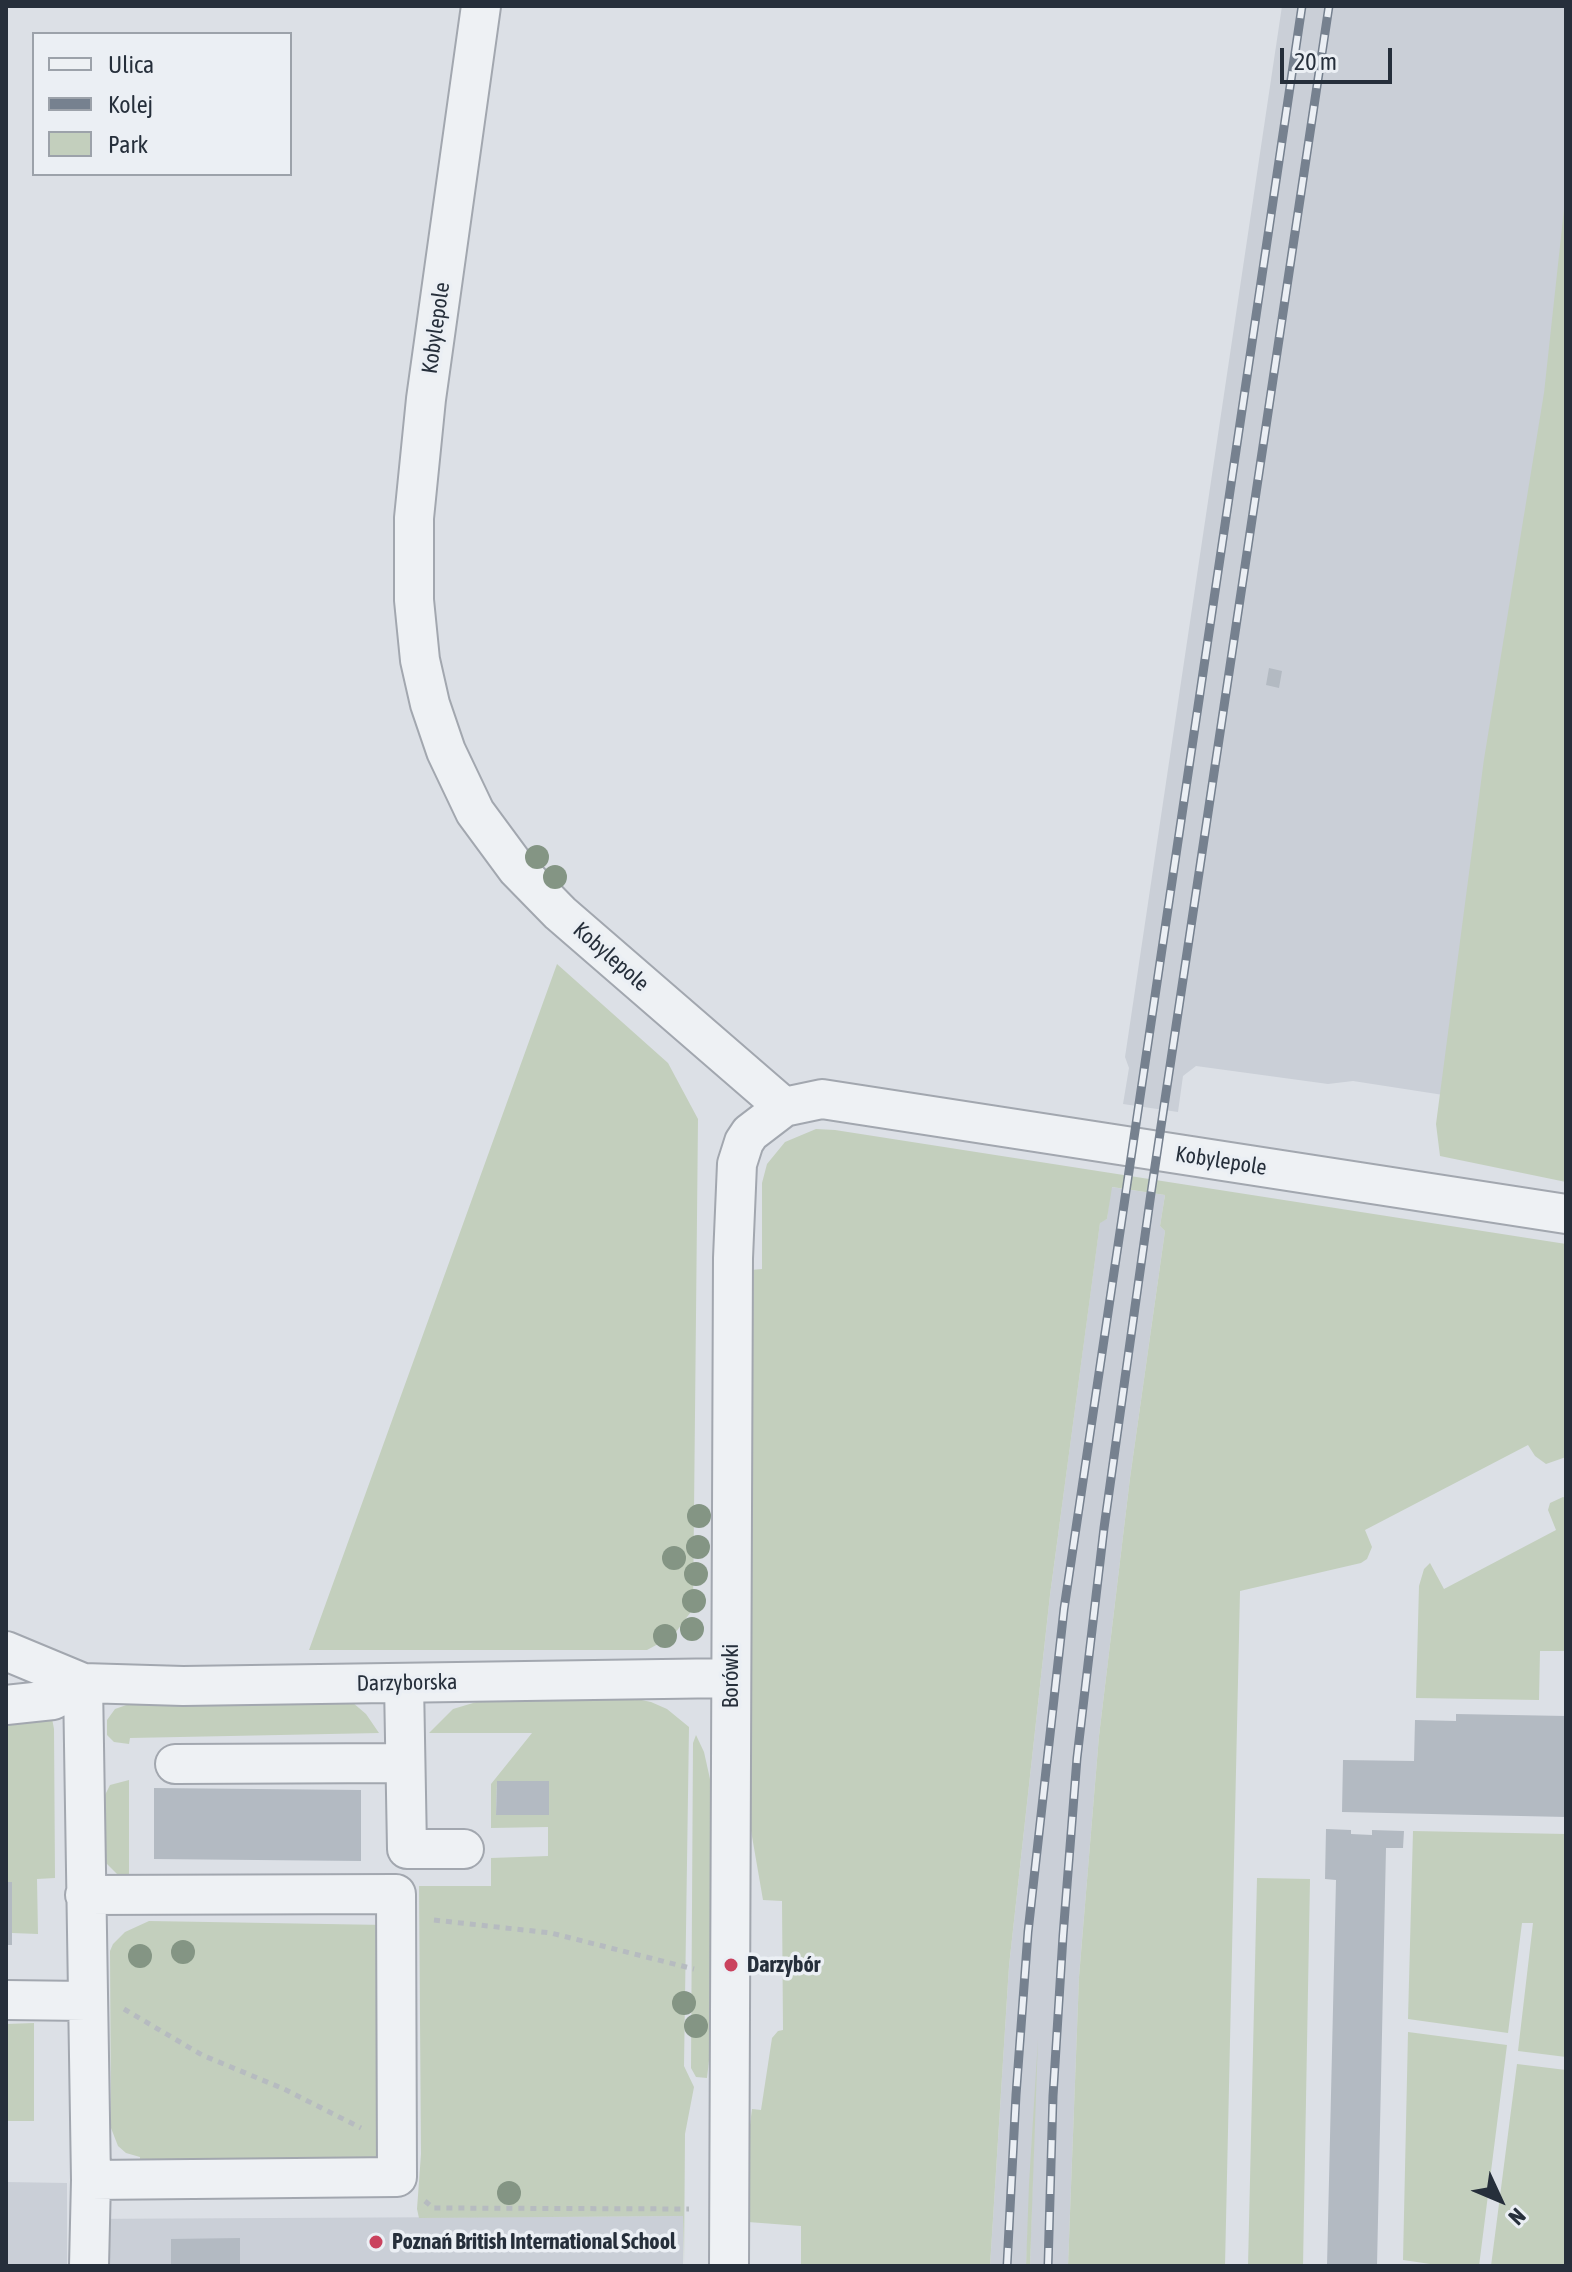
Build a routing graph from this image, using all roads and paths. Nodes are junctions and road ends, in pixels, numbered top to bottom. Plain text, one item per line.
1 (481, 6) edge
2 (784, 1107) junction
3 (1566, 1214) edge
4 (6, 1651) edge
5 (731, 1678) junction
6 (83, 1683) junction
7 (404, 1683) junction
8 (6, 1705) edge
9 (405, 1763) junction
10 (175, 1764) dead end
11 (464, 1849) dead end
12 (85, 1895) junction
13 (396, 1915) junction
14 (731, 1965) junction
15 (6, 2000) edge
16 (86, 2001) junction
17 (397, 2163) junction
18 (91, 2180) junction
19 (689, 2209) dead end
20 (89, 2266) edge
21 (729, 2266) edge

1 - 2 street, Kobylepole
2 - 3 street, Kobylepole
2 - 5 street, Borówki
4 - 6 street
5 - 7 street, Darzyborska
5 - 14 street, Borówki
6 - 7 street, Darzyborska
6 - 8 street, Darzyborska
6 - 12 street
7 - 9 street
9 - 10 street
9 - 11 street
12 - 13 street
12 - 16 street
13 - 14 path
13 - 17 street
14 - 21 street, Borówki
15 - 16 street
16 - 17 path
16 - 18 street
17 - 18 street
17 - 19 path
18 - 20 street

